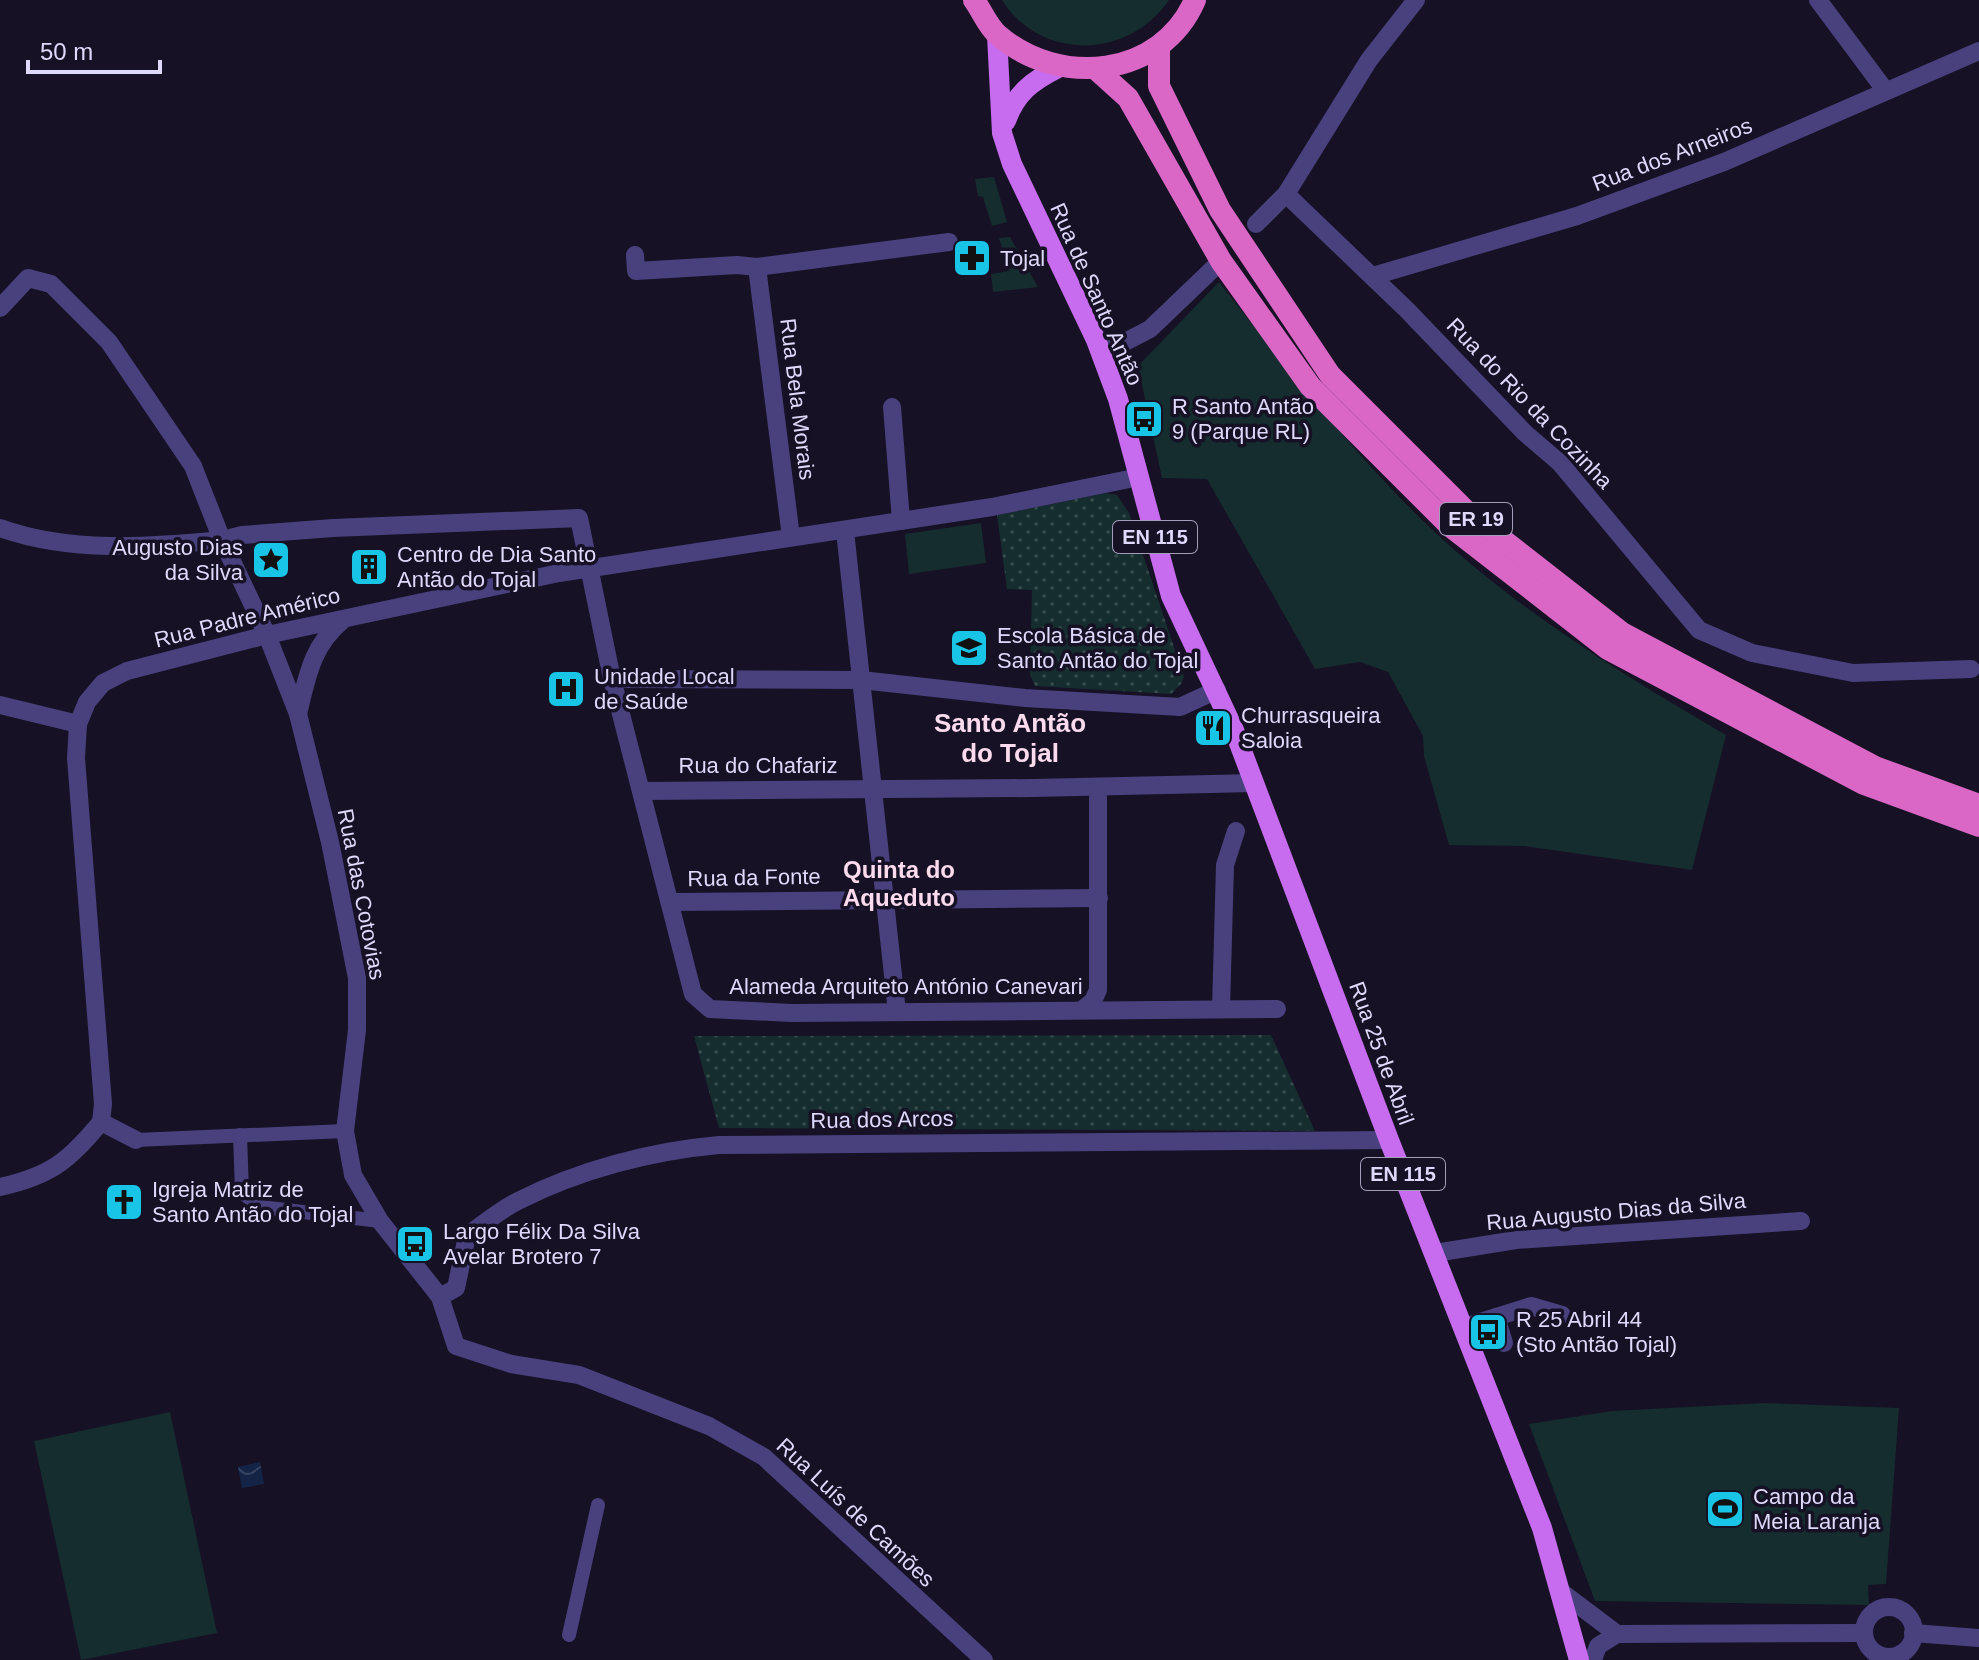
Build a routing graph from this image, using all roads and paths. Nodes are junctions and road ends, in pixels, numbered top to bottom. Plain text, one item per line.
1 (974, 0) edge
2 (1195, 0) edge
3 (1416, 0) edge
4 (1818, 0) edge
5 (997, 35) junction
6 (1159, 46) junction
7 (1979, 51) edge
8 (1058, 68) junction
9 (1097, 70) junction
10 (1885, 90) junction
11 (1002, 133) junction
12 (1286, 194) junction
13 (1256, 224) dead end
14 (949, 242) dead end
15 (635, 255) dead end
16 (1221, 261) junction
17 (757, 267) junction
18 (1373, 276) junction
19 (0, 308) edge
20 (1096, 340) junction
21 (892, 407) dead end
22 (1139, 477) junction
23 (901, 521) junction
24 (0, 528) edge
25 (845, 531) junction
26 (791, 537) junction
27 (222, 540) junction
28 (587, 569) junction
29 (345, 618) junction
30 (291, 630) junction
31 (267, 635) junction
32 (310, 664) junction
33 (1971, 669) dead end
34 (612, 679) junction
35 (861, 680) junction
36 (1217, 690) junction
37 (0, 705) edge
38 (298, 714) junction
39 (78, 724) junction
40 (1255, 783) junction
41 (1098, 787) junction
42 (874, 788) junction
43 (643, 791) junction
44 (1979, 805) edge
45 (1979, 826) edge
46 (1236, 831) dead end
47 (1099, 898) junction
48 (884, 899) junction
49 (672, 902) junction
50 (1221, 1009) junction
51 (1277, 1009) dead end
52 (1082, 1010) junction
53 (897, 1012) junction
54 (101, 1122) junction
55 (345, 1131) junction
56 (240, 1135) junction
57 (136, 1140) joint
58 (1389, 1140) junction
59 (0, 1187) edge
60 (380, 1221) junction
61 (1801, 1221) dead end
62 (1435, 1253) junction
63 (440, 1297) junction
64 (1562, 1315) dead end
65 (1496, 1317) junction
66 (1464, 1327) junction
67 (1504, 1343) dead end
68 (598, 1505) dead end
69 (1560, 1591) junction
70 (1612, 1630) junction
71 (1864, 1633) junction
72 (1913, 1633) junction
73 (1573, 1634) junction
74 (569, 1635) dead end
75 (1979, 1638) edge
76 (1596, 1653) edge
77 (1886, 1658) edge
78 (984, 1660) edge
79 (1579, 1660) edge

1 - 5 highway
2 - 6 highway
3 - 12 street
4 - 10 street
5 - 8 highway
5 - 11 main road, EN 115
6 - 9 highway
6 - 44 highway, ER 19
7 - 10 street, Rua dos Arneiros
8 - 9 highway
8 - 11 main road
9 - 16 highway, ER 19
10 - 18 street, Rua dos Arneiros
11 - 20 main road, Rua de Santo Antão / EN 115
12 - 13 street
12 - 18 street, Rua do Rio da Cozinha
14 - 17 street
15 - 17 street
16 - 20 street
16 - 45 highway, ER 19
17 - 26 street, Rua Bela Morais
18 - 33 street, Rua do Rio da Cozinha
19 - 27 street, Rua das Cotovias
20 - 22 main road, Rua de Santo Antão / EN 115
21 - 23 street
22 - 23 street, Rua Padre Américo
22 - 36 main road, EN 115
23 - 25 street, Rua Padre Américo
24 - 27 street
25 - 26 street, Rua Padre Américo
25 - 35 street
26 - 28 street, Rua Padre Américo
27 - 28 street, Alameda Arquiteto António Canevari
27 - 31 street, Rua das Cotovias
28 - 29 street, Rua Padre Américo
28 - 34 street, Alameda Arquiteto António Canevari
29 - 30 street, Rua Padre Américo
29 - 32 street, Rua das Cotovias
30 - 31 street, Rua Padre Américo
30 - 32 street
31 - 38 street, Rua das Cotovias
31 - 39 street, Rua Padre Américo
32 - 38 street, Rua das Cotovias
34 - 35 street
34 - 43 street, Alameda Arquiteto António Canevari
35 - 36 street
35 - 42 street
36 - 40 main road, Rua 25 de Abril / EN 115
37 - 39 street
38 - 55 street, Rua das Cotovias
39 - 54 street, Rua Padre Américo
40 - 41 street, Rua do Chafariz
40 - 58 main road, Rua 25 de Abril / EN 115
41 - 42 street, Rua do Chafariz
41 - 47 street
42 - 43 street, Rua do Chafariz
42 - 48 street
43 - 49 street, Alameda Arquiteto António Canevari
46 - 50 street
47 - 48 street, Rua da Fonte
47 - 52 street
48 - 49 street, Rua da Fonte
48 - 53 street
49 - 53 street, Alameda Arquiteto António Canevari
50 - 51 street, Alameda Arquiteto António Canevari
50 - 52 street, Alameda Arquiteto António Canevari
52 - 53 street, Alameda Arquiteto António Canevari
54 - 57 street
54 - 59 street
55 - 56 street
55 - 60 street, Rua das Cotovias
56 - 57 street
56 - 60 street
58 - 62 main road, Rua 25 de Abril / EN 115
58 - 63 street, Rua dos Arcos
60 - 63 street, Rua das Cotovias
61 - 62 street, Rua Augusto Dias da Silva
62 - 66 main road, Rua 25 de Abril / EN 115
63 - 78 street, Rua Luís de Camões
64 - 65 street
65 - 66 street
65 - 67 street
66 - 69 main road, Rua 25 de Abril / EN 115
68 - 74 street
69 - 70 street
69 - 73 main road, Rua 25 de Abril / EN 115
70 - 71 street
70 - 73 street
70 - 76 street
71 - 72 street
71 - 77 street
72 - 75 street
72 - 77 street
73 - 76 street
73 - 79 main road, Rua 25 de Abril / EN 115

